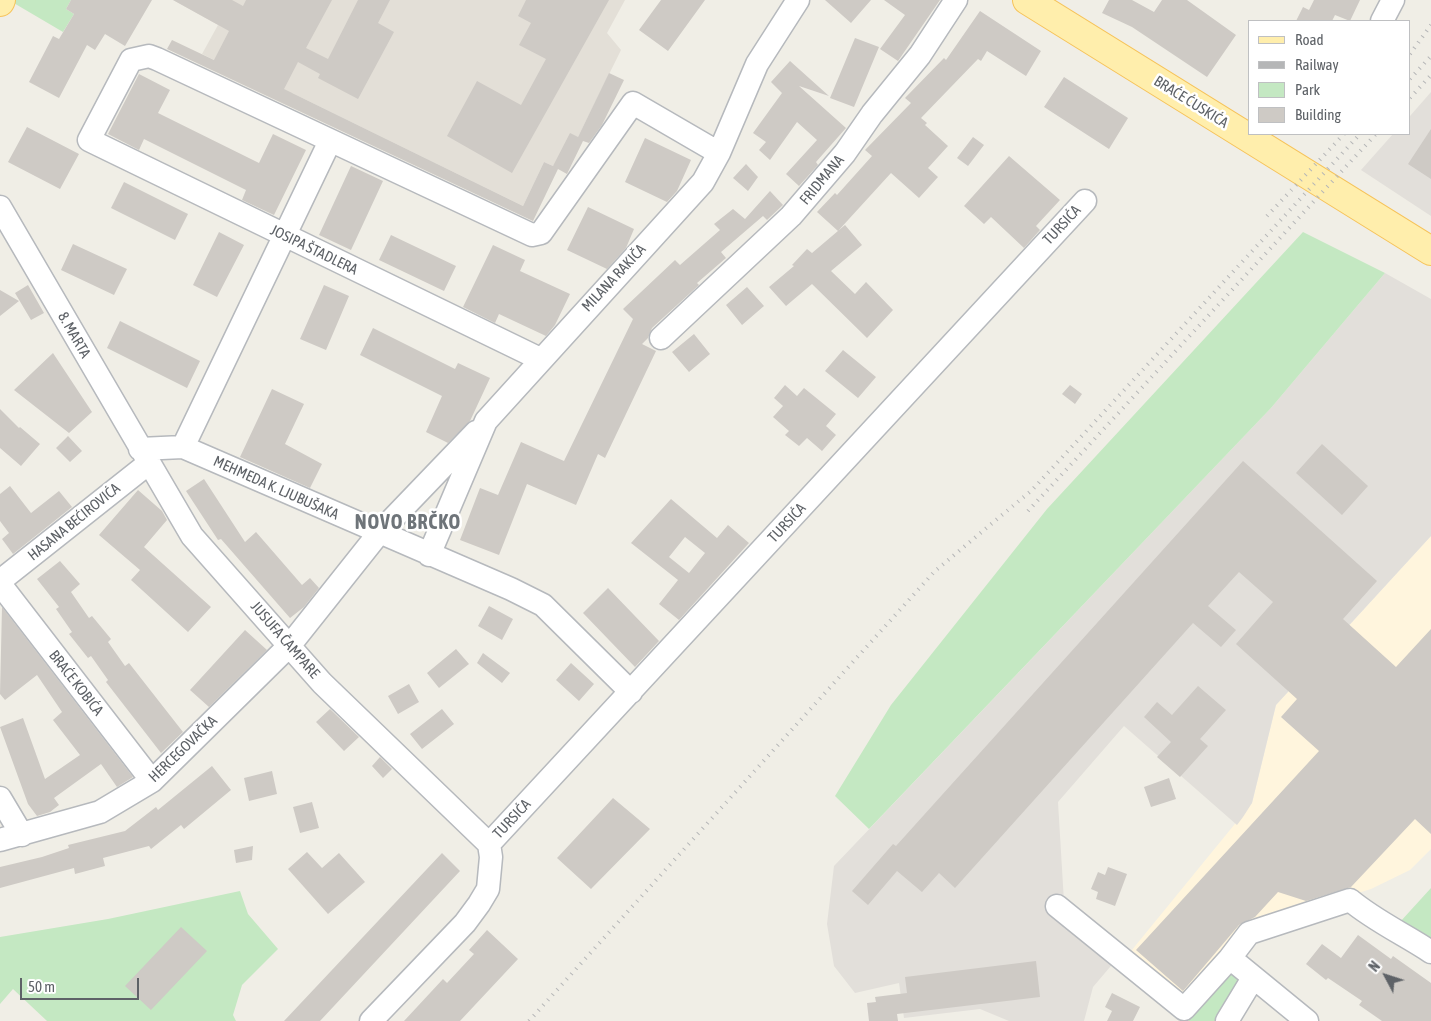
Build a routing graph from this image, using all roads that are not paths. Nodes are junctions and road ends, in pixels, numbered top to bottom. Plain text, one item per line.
1 (798, 0) edge
2 (956, 0) edge
3 (1393, 0) edge
4 (1041, 4) edge
5 (1383, 20) edge
6 (330, 142) junction
7 (719, 153) junction
8 (1085, 201) dead end
9 (0, 207) edge
10 (284, 235) junction
11 (1431, 251) edge
12 (661, 338) dead end
13 (540, 359) junction
14 (486, 421) junction
15 (182, 448) junction
16 (144, 456) junction
17 (379, 533) junction
18 (429, 555) junction
19 (0, 583) edge
20 (290, 645) junction
21 (631, 692) junction
22 (152, 781) junction
23 (0, 798) edge
24 (22, 834) junction
25 (0, 840) edge
26 (489, 844) junction
27 (1057, 906) dead end
28 (1431, 952) edge
29 (1230, 958) junction
30 (1253, 978) junction
31 (371, 1021) edge
32 (1227, 1021) edge
33 (1307, 1021) edge

1 - 7 street, MILANA RAKIČA
2 - 12 street, FRIDMANA
3 - 5 street
4 - 11 main road, BRAĆE ĆUSKIĆA
6 - 7 street
6 - 10 street
6 - 10 street, JOSIPA ŠTADLERA
7 - 13 street, MILANA RAKIČA
8 - 21 street, TURSIĆA
9 - 16 street, 8. MARTA
10 - 13 street, JOSIPA ŠTADLERA
10 - 15 street
13 - 14 street, MILANA RAKIČA
14 - 17 street, HERCEGOVAČKA
14 - 18 street, MILANA RAKIČA
15 - 16 street, MEHMEDA K. LJUBUŠAKA
15 - 17 street, MEHMEDA K. LJUBUŠAKA
16 - 19 street, HASANA BEĆIROVIĆA
16 - 20 street, JUSUFA ČAMPARE
17 - 18 street, MEHMEDA K. LJUBUŠAKA
17 - 20 street, HERCEGOVAČKA
18 - 21 street, MEHMEDA K. LJUBUŠAKA
19 - 22 street, BRAĆE KOBIĆA
20 - 22 street, HERCEGOVAČKA
20 - 26 street, JUSUFA ČAMPARE
21 - 26 street, TURSIĆA
22 - 24 street, HERCEGOVAČKA
23 - 24 street
24 - 25 street, HERCEGOVAČKA
26 - 31 street
27 - 29 street
28 - 29 street
29 - 30 street
30 - 32 street
30 - 33 street

